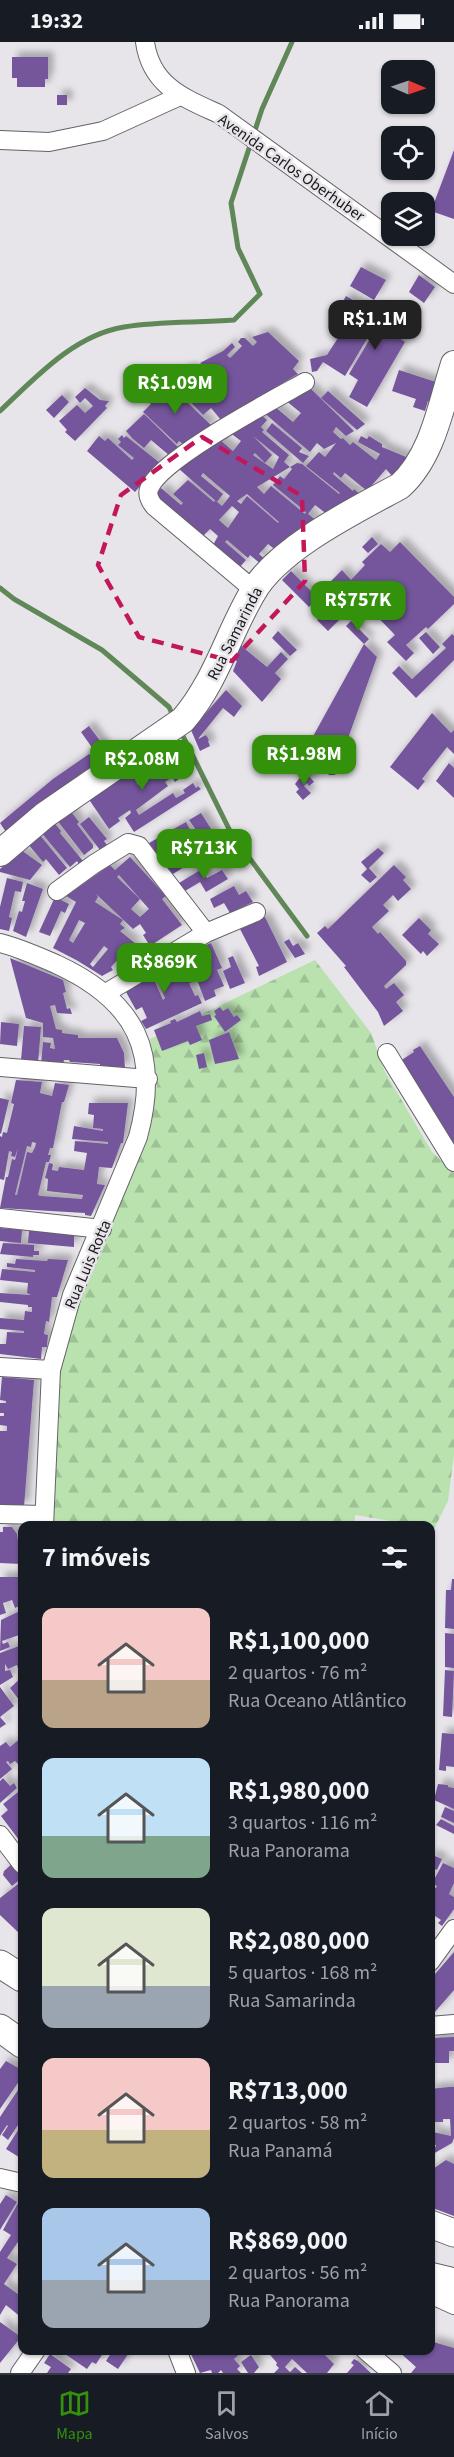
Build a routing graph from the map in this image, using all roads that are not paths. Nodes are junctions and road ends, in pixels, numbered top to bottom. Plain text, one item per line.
1 (145, 42) edge
2 (180, 96) junction
3 (0, 140) edge
4 (454, 284) edge
5 (454, 364) edge
6 (304, 382) dead end
7 (254, 590) junction
8 (0, 853) edge
9 (57, 891) dead end
10 (256, 912) dead end
11 (206, 933) junction
12 (0, 943) edge
13 (106, 993) junction
14 (387, 1053) dead end
15 (0, 1067) edge
16 (148, 1078) junction
17 (454, 1162) edge
18 (0, 1218) edge
19 (102, 1228) junction
20 (0, 1367) edge
21 (51, 1370) junction
22 (0, 1514) edge
23 (44, 1520) edge
24 (0, 1835) edge
25 (18, 1858) edge
26 (454, 1929) edge
27 (435, 1955) edge
28 (0, 1964) edge
29 (18, 1975) edge
30 (454, 2024) edge
31 (435, 2026) edge
32 (0, 2028) edge
33 (18, 2041) edge
34 (0, 2043) edge
35 (18, 2053) edge
36 (0, 2178) edge
37 (18, 2182) edge
38 (435, 2226) edge
39 (454, 2233) edge
40 (435, 2277) edge
41 (454, 2282) edge
42 (435, 2296) edge
43 (454, 2305) edge
44 (33, 2355) edge
45 (179, 2355) edge
46 (371, 2355) edge
47 (20, 2373) edge
48 (186, 2373) edge
49 (392, 2373) edge

1 - 2 street, Avenida Carlos Oberhuber
2 - 3 street
2 - 4 street, Avenida Carlos Oberhuber
5 - 7 main road, Rua Samarinda
6 - 7 street
7 - 8 main road, Rua Samarinda
9 - 11 street
10 - 11 street
11 - 13 street
12 - 13 street, Rua Luis Rotta
13 - 16 street, Rua Luis Rotta
14 - 17 street
15 - 16 street
16 - 19 street, Rua Luis Rotta
18 - 19 street
19 - 21 street, Rua Luis Rotta
20 - 21 street
21 - 23 street, Rua Luis Rotta
22 - 23 street
24 - 25 street
26 - 27 street
28 - 29 main road
30 - 31 street
32 - 33 main road
34 - 35 main road
36 - 37 street
38 - 39 main road
40 - 41 main road
42 - 43 street
44 - 47 street
45 - 48 street
46 - 49 street

